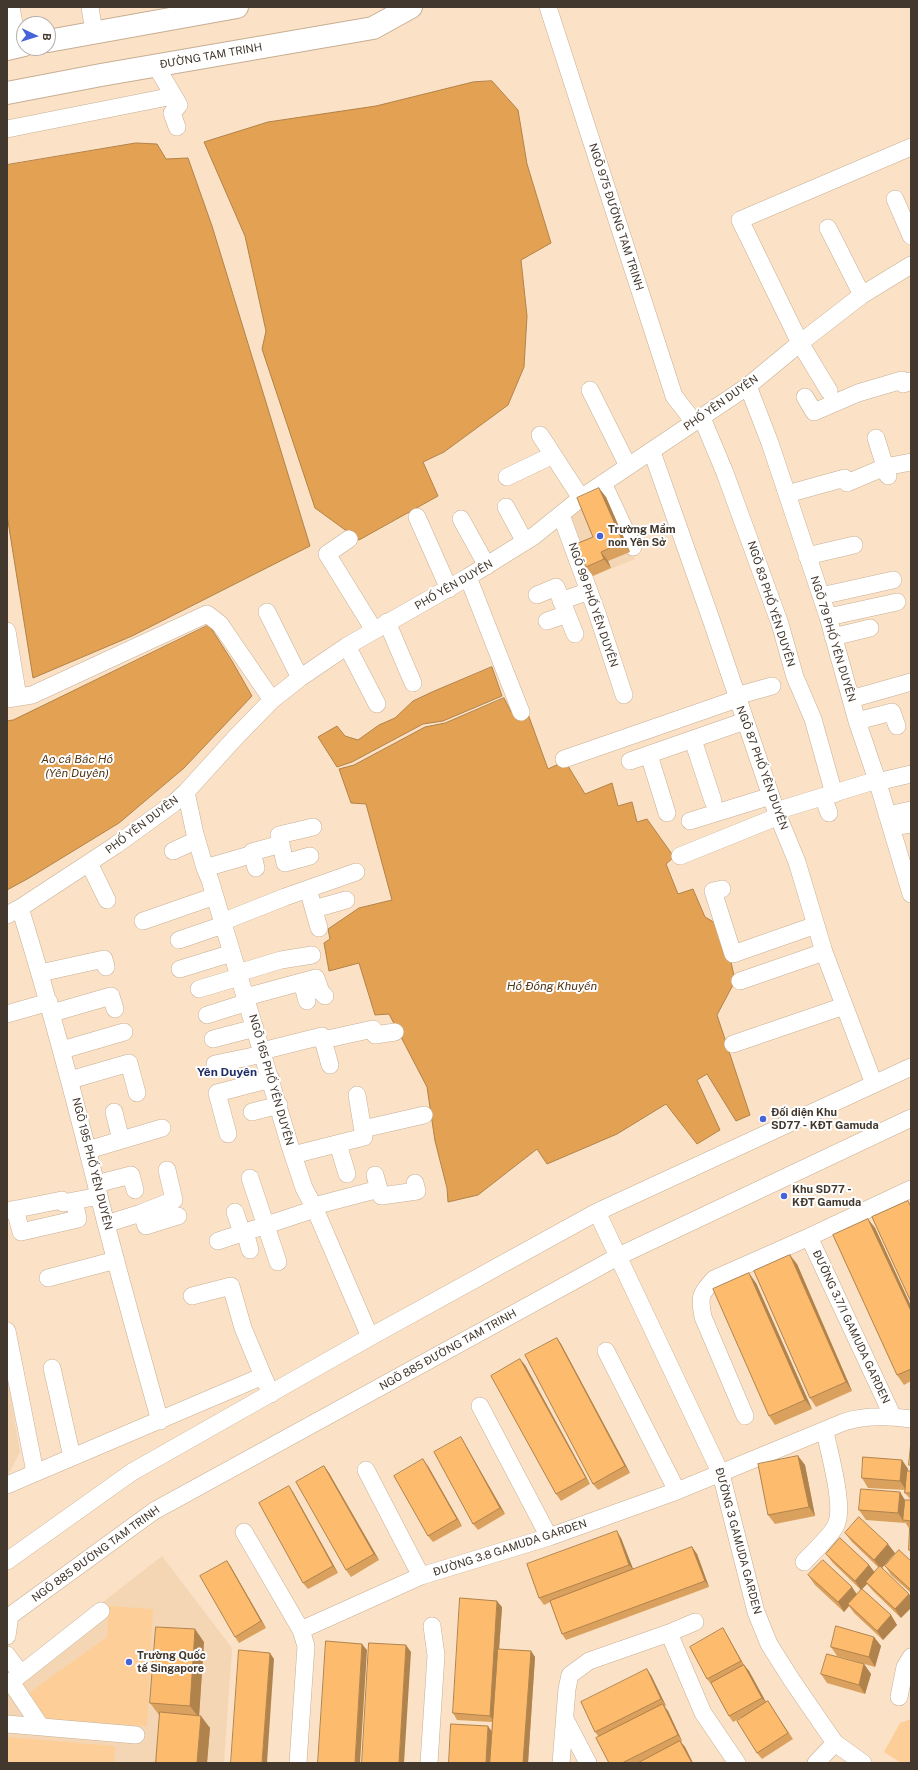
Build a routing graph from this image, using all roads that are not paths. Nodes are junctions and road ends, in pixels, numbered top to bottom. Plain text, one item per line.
1 (11, 7) edge
2 (90, 7) edge
3 (237, 7) edge
4 (411, 7) edge
5 (548, 7) edge
6 (94, 32) junction
7 (56, 39) edge
8 (16, 47) edge
9 (156, 66) junction
10 (7, 93) edge
11 (173, 96) junction
12 (177, 127) dead end
13 (7, 129) edge
14 (911, 147) edge
15 (895, 199) dead end
16 (828, 228) dead end
17 (911, 236) edge
18 (911, 265) edge
19 (862, 295) junction
20 (800, 343) junction
21 (911, 381) edge
22 (748, 386) junction
23 (590, 390) dead end
24 (829, 391) dead end
25 (805, 397) dead end
26 (698, 420) junction
27 (540, 435) dead end
28 (876, 438) dead end
29 (652, 452) junction
30 (553, 455) junction
31 (911, 462) edge
32 (628, 466) junction
33 (886, 472) junction
34 (507, 477) dead end
35 (603, 483) junction
36 (787, 494) junction
37 (581, 498) junction
38 (506, 507) dead end
39 (561, 515) junction
40 (417, 517) dead end
41 (461, 519) dead end
42 (349, 539) dead end
43 (525, 542) junction
44 (854, 545) dead end
45 (633, 548) dead end
46 (808, 556) junction
47 (487, 566) junction
48 (468, 578) junction
49 (892, 580) dead end
50 (449, 589) junction
51 (589, 591) junction
52 (537, 595) dead end
53 (821, 596) junction
54 (897, 602) dead end
55 (564, 607) junction
56 (267, 612) dead end
57 (828, 617) junction
58 (547, 621) dead end
59 (380, 626) junction
60 (870, 628) dead end
61 (7, 630) edge
62 (575, 634) dead end
63 (833, 637) junction
64 (346, 646) junction
65 (300, 678) junction
66 (911, 682) edge
67 (412, 684) dead end
68 (772, 686) dead end
69 (624, 695) dead end
70 (13, 698) edge
71 (737, 698) junction
72 (850, 698) junction
73 (272, 700) junction
74 (377, 704) dead end
75 (521, 712) dead end
76 (745, 721) junction
77 (857, 721) junction
78 (897, 726) dead end
79 (693, 740) junction
80 (649, 755) junction
81 (564, 759) dead end
82 (630, 762) dead end
83 (911, 774) edge
84 (877, 781) junction
85 (186, 792) junction
86 (828, 795) junction
87 (713, 801) dead end
88 (775, 808) junction
89 (911, 810) edge
90 (667, 813) dead end
91 (829, 813) dead end
92 (690, 821) dead end
93 (889, 821) junction
94 (911, 824) edge
95 (313, 827) dead end
96 (197, 840) junction
97 (281, 844) junction
98 (174, 851) dead end
99 (310, 856) dead end
100 (680, 856) dead end
101 (89, 863) junction
102 (205, 868) junction
103 (356, 872) dead end
104 (908, 875) edge
105 (308, 889) junction
106 (722, 889) dead end
107 (911, 894) edge
108 (215, 896) junction
109 (107, 900) dead end
110 (346, 900) dead end
111 (314, 909) junction
112 (13, 912) edge
113 (143, 921) dead end
114 (222, 924) junction
115 (816, 925) junction
116 (320, 928) dead end
117 (179, 940) dead end
118 (824, 952) junction
119 (232, 953) junction
120 (312, 955) dead end
121 (106, 967) dead end
122 (180, 969) dead end
123 (40, 973) junction
124 (239, 975) junction
125 (740, 981) dead end
126 (302, 982) junction
127 (199, 989) dead end
128 (325, 996) dead end
129 (247, 1000) junction
130 (307, 1001) dead end
131 (844, 1006) junction
132 (50, 1008) junction
133 (115, 1008) dead end
134 (7, 1014) edge
135 (207, 1015) dead end
136 (255, 1028) junction
137 (124, 1032) dead end
138 (396, 1032) dead end
139 (213, 1039) dead end
140 (323, 1040) junction
141 (733, 1044) dead end
142 (62, 1050) junction
143 (263, 1052) junction
144 (215, 1064) dead end
145 (330, 1065) dead end
146 (911, 1067) edge
147 (271, 1079) junction
148 (70, 1080) junction
149 (874, 1084) junction
150 (137, 1093) dead end
151 (357, 1095) dead end
152 (279, 1105) junction
153 (114, 1112) dead end
154 (252, 1112) dead end
155 (424, 1115) dead end
156 (911, 1118) edge
157 (162, 1128) dead end
158 (363, 1129) junction
159 (228, 1134) dead end
160 (121, 1140) junction
161 (338, 1144) junction
162 (88, 1150) junction
163 (293, 1155) junction
164 (168, 1170) dead end
165 (348, 1174) dead end
166 (250, 1178) dead end
167 (415, 1183) dead end
168 (911, 1189) edge
169 (98, 1190) junction
170 (135, 1190) dead end
171 (74, 1201) junction
172 (315, 1207) junction
173 (11, 1210) edge
174 (142, 1212) junction
175 (235, 1212) dead end
176 (597, 1212) junction
177 (178, 1216) dead end
178 (106, 1224) junction
179 (266, 1225) junction
180 (243, 1232) junction
181 (809, 1237) junction
182 (218, 1241) dead end
183 (250, 1250) dead end
184 (619, 1256) junction
185 (116, 1260) junction
186 (278, 1262) dead end
187 (48, 1278) dead end
188 (192, 1296) dead end
189 (7, 1331) edge
190 (370, 1337) junction
191 (606, 1351) dead end
192 (52, 1368) dead end
193 (263, 1376) junction
194 (270, 1394) junction
195 (480, 1406) dead end
196 (745, 1416) dead end
197 (893, 1417) junction
198 (911, 1419) edge
199 (160, 1421) junction
200 (825, 1431) junction
201 (72, 1457) junction
202 (366, 1470) dead end
203 (36, 1472) junction
204 (721, 1474) junction
205 (7, 1485) edge
206 (677, 1491) junction
207 (244, 1532) dead end
208 (549, 1537) junction
209 (7, 1561) edge
210 (804, 1562) dead end
211 (421, 1576) junction
212 (101, 1611) dead end
213 (9, 1617) edge
214 (695, 1622) dead end
215 (432, 1626) dead end
216 (301, 1630) junction
217 (669, 1633) junction
218 (7, 1636) edge
219 (7, 1655) edge
220 (911, 1657) edge
221 (13, 1680) edge
222 (899, 1697) dead end
223 (564, 1719) junction
224 (7, 1724) edge
225 (41, 1727) junction
226 (136, 1735) dead end
227 (835, 1743) junction
228 (298, 1763) edge
229 (429, 1763) edge
230 (561, 1763) edge
231 (588, 1763) edge
232 (737, 1763) edge
233 (816, 1763) edge
234 (863, 1763) edge

1 - 8 street
2 - 6 street
3 - 6 main road
4 - 9 main road, ĐƯỜNG TAM TRINH
5 - 26 street, NGÕ 975 ĐƯỜNG TAM TRINH
6 - 7 main road
9 - 10 main road, ĐƯỜNG TAM TRINH
9 - 11 street
11 - 12 street
11 - 13 street
14 - 20 street
15 - 17 street
16 - 19 street
18 - 19 street, PHỐ YÊN DUYÊN
19 - 20 street, PHỐ YÊN DUYÊN
20 - 22 street, PHỐ YÊN DUYÊN
20 - 24 street
21 - 25 street
22 - 26 street, PHỐ YÊN DUYÊN
22 - 36 street, NGÕ 79 PHỐ YÊN DUYÊN
23 - 32 street
26 - 29 street, PHỐ YÊN DUYÊN
26 - 86 street, NGÕ 83 PHỐ YÊN DUYÊN
27 - 30 street
28 - 33 street
29 - 32 street, PHỐ YÊN DUYÊN
29 - 71 street, NGÕ 87 PHỐ YÊN DUYÊN
30 - 34 street
30 - 37 street
31 - 33 street
32 - 35 street, PHỐ YÊN DUYÊN
33 - 36 street
35 - 37 street, PHỐ YÊN DUYÊN
35 - 45 street
36 - 46 street, NGÕ 79 PHỐ YÊN DUYÊN
37 - 39 street, PHỐ YÊN DUYÊN
38 - 43 street
39 - 43 street, PHỐ YÊN DUYÊN
39 - 51 street, NGÕ 99 PHỐ YÊN DUYÊN
40 - 50 street
41 - 47 street
42 - 59 street
43 - 47 street, PHỐ YÊN DUYÊN
44 - 46 street
46 - 53 street, NGÕ 79 PHỐ YÊN DUYÊN
47 - 48 street, PHỐ YÊN DUYÊN
48 - 50 street, PHỐ YÊN DUYÊN
48 - 75 street
49 - 53 street
50 - 59 street, PHỐ YÊN DUYÊN
51 - 55 street
51 - 69 street, NGÕ 99 PHỐ YÊN DUYÊN
52 - 55 street
53 - 57 street, NGÕ 79 PHỐ YÊN DUYÊN
54 - 57 street
55 - 58 street
55 - 62 street
56 - 65 street
57 - 63 street, NGÕ 79 PHỐ YÊN DUYÊN
59 - 64 street, PHỐ YÊN DUYÊN
59 - 67 street
60 - 63 street
61 - 70 street
63 - 72 street, NGÕ 79 PHỐ YÊN DUYÊN
64 - 65 street, PHỐ YÊN DUYÊN
64 - 74 street
65 - 73 street, PHỐ YÊN DUYÊN
66 - 72 street
68 - 71 street
70 - 73 street
71 - 76 street, NGÕ 87 PHỐ YÊN DUYÊN
71 - 81 street
72 - 77 street, NGÕ 79 PHỐ YÊN DUYÊN
73 - 85 street, PHỐ YÊN DUYÊN
76 - 79 street
76 - 88 street, NGÕ 87 PHỐ YÊN DUYÊN
77 - 78 street
77 - 84 street, NGÕ 79 PHỐ YÊN DUYÊN
79 - 80 street
79 - 87 street
80 - 82 street
80 - 90 street
83 - 84 street
84 - 86 street
84 - 93 street, NGÕ 79 PHỐ YÊN DUYÊN
85 - 96 street, NGÕ 165 PHỐ YÊN DUYÊN
85 - 101 street, PHỐ YÊN DUYÊN
86 - 88 street
86 - 91 street, NGÕ 83 PHỐ YÊN DUYÊN
88 - 92 street
88 - 100 street
88 - 115 street, NGÕ 87 PHỐ YÊN DUYÊN
89 - 93 street
93 - 94 street
93 - 104 street, NGÕ 79 PHỐ YÊN DUYÊN
95 - 97 street
96 - 98 street
96 - 102 street, NGÕ 165 PHỐ YÊN DUYÊN
97 - 99 street
97 - 102 street
101 - 109 street
101 - 112 street, PHỐ YÊN DUYÊN
102 - 108 street, NGÕ 165 PHỐ YÊN DUYÊN
103 - 105 street
104 - 107 street, NGÕ 79 PHỐ YÊN DUYÊN
105 - 111 street
105 - 114 street
106 - 115 street
108 - 113 street
108 - 114 street, NGÕ 165 PHỐ YÊN DUYÊN
110 - 111 street
111 - 116 street
112 - 123 street, NGÕ 195 PHỐ YÊN DUYÊN
114 - 117 street
114 - 119 street, NGÕ 165 PHỐ YÊN DUYÊN
115 - 118 street, NGÕ 87 PHỐ YÊN DUYÊN
118 - 125 street
118 - 131 street, NGÕ 87 PHỐ YÊN DUYÊN
119 - 122 street
119 - 124 street, NGÕ 165 PHỐ YÊN DUYÊN
120 - 124 street
121 - 123 street
123 - 132 street, NGÕ 195 PHỐ YÊN DUYÊN
124 - 127 street
124 - 129 street, NGÕ 165 PHỐ YÊN DUYÊN
126 - 128 street
126 - 129 street
126 - 130 street
129 - 135 street
129 - 136 street, NGÕ 165 PHỐ YÊN DUYÊN
131 - 141 street
131 - 149 street, NGÕ 87 PHỐ YÊN DUYÊN
132 - 133 street
132 - 134 street
132 - 142 street, NGÕ 195 PHỐ YÊN DUYÊN
136 - 139 street
136 - 143 street, NGÕ 165 PHỐ YÊN DUYÊN
137 - 142 street
138 - 140 street
140 - 143 street
140 - 145 street
142 - 148 street, NGÕ 195 PHỐ YÊN DUYÊN
143 - 144 street
143 - 147 street, NGÕ 165 PHỐ YÊN DUYÊN
146 - 149 street
147 - 152 street, NGÕ 165 PHỐ YÊN DUYÊN
147 - 159 street
148 - 150 street
148 - 162 street, NGÕ 195 PHỐ YÊN DUYÊN
149 - 176 street
151 - 158 street
152 - 154 street
152 - 163 street, NGÕ 165 PHỐ YÊN DUYÊN
153 - 160 street
155 - 158 street
156 - 184 street, NGÕ 885 ĐƯỜNG TAM TRINH
157 - 160 street
158 - 161 street
160 - 162 street
161 - 163 street
161 - 165 street
162 - 169 street, NGÕ 195 PHỐ YÊN DUYÊN
163 - 172 street, NGÕ 165 PHỐ YÊN DUYÊN
164 - 174 street
166 - 179 street
167 - 172 street
168 - 181 street, ĐƯỜNG 3.7/1 GAMUDA GARDEN
169 - 170 street
169 - 171 street
169 - 178 street, NGÕ 195 PHỐ YÊN DUYÊN
171 - 173 street
171 - 173 street
172 - 179 street
172 - 190 street, NGÕ 165 PHỐ YÊN DUYÊN
174 - 177 street
174 - 178 street
175 - 180 street
176 - 184 street, ĐƯỜNG 3 GAMUDA GARDEN
176 - 190 street
178 - 185 street, NGÕ 195 PHỐ YÊN DUYÊN
179 - 180 street
179 - 186 street
180 - 182 street
180 - 183 street
181 - 196 street, ĐƯỜNG 3.7/1 GAMUDA GARDEN
181 - 197 street, ĐƯỜNG 3.7/1 GAMUDA GARDEN
184 - 204 street, ĐƯỜNG 3 GAMUDA GARDEN
184 - 213 street, NGÕ 885 ĐƯỜNG TAM TRINH
185 - 187 street
185 - 199 street, NGÕ 195 PHỐ YÊN DUYÊN
188 - 193 street
189 - 203 street
190 - 194 street
191 - 206 street
192 - 201 street
193 - 194 street
193 - 199 street
194 - 209 street
195 - 208 street
197 - 198 street, ĐƯỜNG 3.8 GAMUDA GARDEN
197 - 200 street, ĐƯỜNG 3.8 GAMUDA GARDEN
199 - 201 street
200 - 204 street, ĐƯỜNG 3.8 GAMUDA GARDEN
200 - 210 street
201 - 203 street
202 - 211 street
203 - 205 street
204 - 206 street, ĐƯỜNG 3.8 GAMUDA GARDEN
204 - 227 street, ĐƯỜNG 3 GAMUDA GARDEN
206 - 208 street, ĐƯỜNG 3.8 GAMUDA GARDEN
207 - 216 street
208 - 211 street, ĐƯỜNG 3.8 GAMUDA GARDEN
211 - 216 street, ĐƯỜNG 3.8 GAMUDA GARDEN
212 - 221 street
213 - 218 street
214 - 217 street
215 - 229 street
216 - 228 street
217 - 223 street
217 - 232 street
219 - 221 street
220 - 222 street
221 - 225 street
223 - 230 street
223 - 231 street
224 - 225 street
225 - 226 street
227 - 233 street
227 - 234 street, ĐƯỜNG 3 GAMUDA GARDEN

